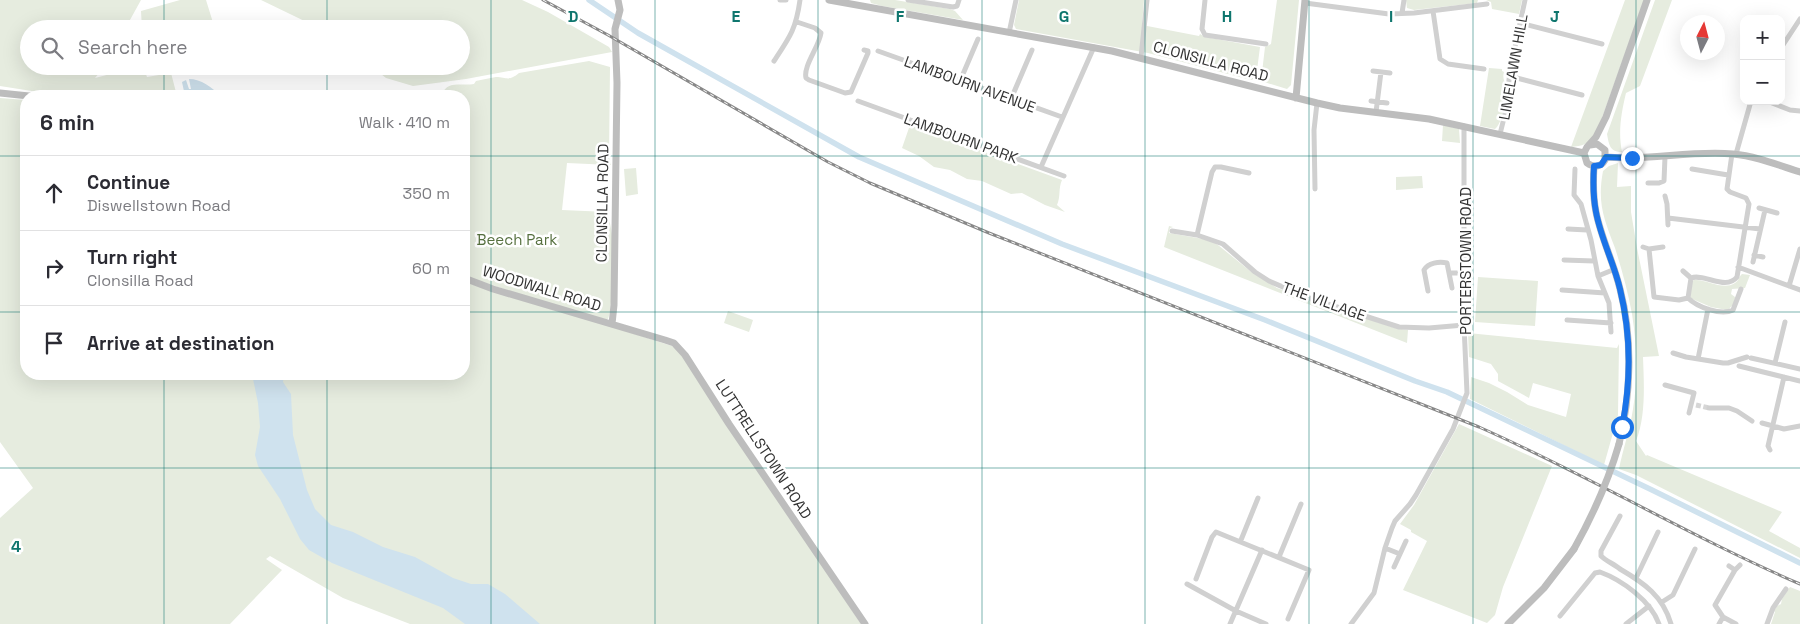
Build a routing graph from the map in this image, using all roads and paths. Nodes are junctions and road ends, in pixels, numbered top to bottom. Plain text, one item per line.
1 (618, 0) edge
2 (780, 0) edge
3 (786, 0) edge
4 (800, 0) edge
5 (829, 0) edge
6 (908, 0) edge
7 (959, 0) edge
8 (1016, 0) edge
9 (1147, 0) edge
10 (1205, 0) edge
11 (1404, 0) edge
12 (1525, 0) edge
13 (1647, 0) edge
14 (1305, 2) edge
15 (1484, 3) edge
16 (1433, 11) junction
17 (1402, 13) junction
18 (1800, 19) edge
19 (797, 22) junction
20 (1520, 23) junction
21 (1009, 33) junction
22 (978, 39) dead end
23 (1785, 42) edge
24 (1266, 44) dead end
25 (1602, 44) dead end
26 (1094, 47) junction
27 (864, 50) dead end
28 (1032, 50) dead end
29 (878, 51) dead end
30 (1141, 57) junction
31 (774, 61) dead end
32 (1484, 69) dead end
33 (1373, 71) dead end
34 (1381, 72) junction
35 (1390, 73) dead end
36 (1509, 76) junction
37 (960, 81) junction
38 (0, 93) edge
39 (20, 95) edge
40 (1582, 95) dead end
41 (1296, 98) junction
42 (1011, 99) junction
43 (858, 101) dead end
44 (1374, 101) junction
45 (1317, 103) junction
46 (1387, 103) dead end
47 (1749, 105) edge
48 (1777, 105) edge
49 (1800, 111) edge
50 (1376, 112) junction
51 (1062, 117) junction
52 (1606, 117) junction
53 (1464, 126) junction
54 (1500, 134) junction
55 (1590, 145) junction
56 (1603, 147) junction
57 (1584, 153) junction
58 (1734, 154) junction
59 (1606, 157) junction
60 (1666, 157) junction
61 (1696, 163) dead end
62 (1594, 166) junction
63 (1041, 167) junction
64 (1575, 169) dead end
65 (1800, 172) edge
66 (1249, 173) dead end
67 (1728, 174) junction
68 (1064, 176) dead end
69 (1648, 183) dead end
70 (1315, 189) dead end
71 (1665, 196) dead end
72 (1777, 213) dead end
73 (1668, 218) junction
74 (1668, 225) dead end
75 (1745, 227) junction
76 (1568, 229) dead end
77 (1760, 229) junction
78 (1172, 230) dead end
79 (1587, 230) junction
80 (1197, 235) junction
81 (1663, 247) dead end
82 (1800, 249) edge
83 (1754, 255) junction
84 (1763, 257) dead end
85 (1564, 260) dead end
86 (1594, 261) junction
87 (1753, 262) dead end
88 (1738, 267) junction
89 (1614, 269) junction
90 (1683, 271) dead end
91 (1449, 273) junction
92 (1464, 273) junction
93 (1598, 276) junction
94 (1691, 278) junction
95 (470, 280) edge
96 (1790, 286) junction
97 (1452, 288) dead end
98 (1562, 290) dead end
99 (1734, 290) dead end
100 (1800, 290) edge
101 (1428, 291) dead end
102 (1605, 293) junction
103 (1688, 298) junction
104 (1708, 309) junction
105 (1732, 311) junction
106 (1735, 317) dead end
107 (1567, 320) dead end
108 (1785, 322) dead end
109 (1610, 323) junction
110 (612, 324) junction
111 (1464, 325) junction
112 (1611, 332) dead end
113 (1673, 352) dead end
114 (1698, 359) junction
115 (1775, 363) junction
116 (1739, 366) dead end
117 (1800, 369) edge
118 (1784, 377) junction
119 (1800, 381) edge
120 (1664, 385) dead end
121 (1708, 408) tunnel mouth
122 (1689, 413) dead end
123 (1752, 421) dead end
124 (1762, 423) dead end
125 (1773, 426) junction
126 (1800, 426) edge
127 (1770, 450) dead end
128 (1258, 498) dead end
129 (1301, 504) dead end
130 (1620, 516) dead end
131 (1658, 532) dead end
132 (1241, 540) junction
133 (1654, 540) junction
134 (1406, 541) dead end
135 (1662, 544) dead end
136 (1385, 548) junction
137 (1262, 550) junction
138 (1695, 550) dead end
139 (1400, 554) junction
140 (1279, 557) junction
141 (1691, 558) junction
142 (1698, 561) dead end
143 (1740, 565) dead end
144 (1729, 566) dead end
145 (1394, 567) dead end
146 (1735, 570) junction
147 (1636, 578) junction
148 (1196, 579) dead end
149 (1187, 584) dead end
150 (1786, 589) dead end
151 (1662, 602) junction
152 (1649, 606) junction
153 (1236, 611) junction
154 (1560, 616) dead end
155 (1722, 617) junction
156 (1288, 619) dead end
157 (865, 624) edge
158 (1230, 624) edge
159 (1266, 624) edge
160 (1351, 624) edge
161 (1508, 624) edge
162 (1626, 624) edge
163 (1659, 624) edge
164 (1671, 624) edge
165 (1719, 624) edge
166 (1736, 624) edge
167 (1767, 624) edge

1 - 110 main road, CLONSILLA ROAD
2 - 3 street
4 - 19 street
5 - 21 main road, CLONSILLA ROAD
6 - 7 street
8 - 21 street
9 - 30 street
10 - 24 street
11 - 17 street
12 - 20 street, LIMELAWN HILL
13 - 52 main road
14 - 17 street
14 - 41 main road
15 - 16 street
16 - 17 street
16 - 32 street
18 - 23 street
19 - 27 street
19 - 31 street
20 - 25 street
20 - 36 street, LIMELAWN HILL
21 - 26 main road, CLONSILLA ROAD
22 - 37 street
26 - 30 main road, CLONSILLA ROAD
26 - 51 street
28 - 42 street
29 - 37 street, LAMBOURN AVENUE
30 - 41 main road, CLONSILLA ROAD
33 - 34 street
34 - 35 street
34 - 44 street
36 - 40 street
36 - 54 street, LIMELAWN HILL
37 - 42 street, LAMBOURN AVENUE
38 - 39 main road
41 - 45 main road, CLONSILLA ROAD
42 - 51 street, LAMBOURN AVENUE
43 - 63 street, LAMBOURN PARK
44 - 46 street
44 - 50 street
45 - 50 main road, CLONSILLA ROAD
45 - 70 street
47 - 58 street
48 - 49 street
50 - 53 main road, CLONSILLA ROAD
51 - 63 street
52 - 55 main road
52 - 56 main road
53 - 54 main road, CLONSILLA ROAD
53 - 92 street, PORTERSTOWN ROAD
54 - 57 main road, CLONSILLA ROAD
55 - 56 main road
55 - 57 main road
56 - 59 main road
57 - 62 main road
58 - 60 main road
58 - 65 main road
58 - 67 street
59 - 60 main road
59 - 62 main road
60 - 69 street
61 - 67 street
62 - 89 main road
63 - 68 street, LAMBOURN PARK
64 - 79 street
66 - 80 street
67 - 75 street
71 - 73 street
72 - 77 street
73 - 74 street
73 - 75 street
75 - 77 street
75 - 88 street
76 - 79 street
77 - 83 street
78 - 80 street, THE VILLAGE
79 - 86 street
80 - 111 street, THE VILLAGE
81 - 103 street
82 - 96 street
83 - 84 street
83 - 87 street
85 - 86 street
86 - 93 street
88 - 94 street
88 - 96 street
89 - 93 street
89 - 161 main road, bridge
90 - 94 street
91 - 92 street
91 - 97 street
91 - 101 street
92 - 111 street, PORTERSTOWN ROAD
93 - 102 street
94 - 103 street
95 - 110 main road, WOODWALL ROAD
96 - 100 street
98 - 102 street
99 - 105 street
102 - 109 street
103 - 104 street
104 - 105 street
104 - 114 street
105 - 106 street
107 - 109 street
108 - 115 street
109 - 112 street
110 - 157 main road, LUTTRELLSTOWN ROAD
111 - 136 street, PORTERSTOWN ROAD
113 - 114 street
114 - 115 street
115 - 117 street
116 - 118 street
118 - 119 street
118 - 125 street
120 - 122 street
121 - 123 street
124 - 125 street
125 - 126 street
125 - 127 street
128 - 132 street
129 - 140 street
130 - 147 street
131 - 133 street
132 - 137 street
132 - 148 street
133 - 135 street
133 - 147 street
134 - 139 street
136 - 139 street
136 - 160 street
137 - 140 street
137 - 153 street
138 - 141 street
139 - 145 street
140 - 156 street
141 - 142 street
141 - 151 street
143 - 146 street
144 - 146 street
146 - 155 street
147 - 151 street
149 - 153 street
150 - 167 street
151 - 164 street
152 - 154 street
152 - 162 street
152 - 163 street
153 - 158 street
153 - 159 street
155 - 165 street
155 - 166 street

